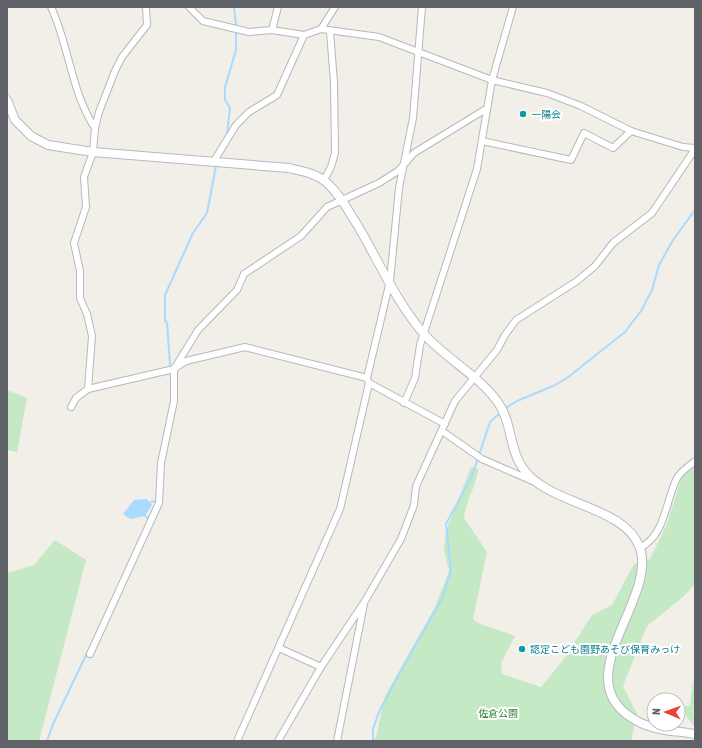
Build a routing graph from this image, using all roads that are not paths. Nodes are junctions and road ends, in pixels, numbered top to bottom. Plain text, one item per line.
1 (51, 7) edge
2 (146, 7) edge
3 (189, 7) edge
4 (278, 7) edge
5 (335, 7) edge
6 (422, 7) edge
7 (513, 7) edge
8 (321, 29) junction
9 (272, 30) junction
10 (330, 32) junction
11 (304, 35) junction
12 (418, 51) junction
13 (492, 80) junction
14 (7, 100) edge
15 (486, 109) junction
16 (95, 128) junction
17 (631, 131) junction
18 (482, 141) junction
19 (695, 148) edge
20 (93, 152) junction
21 (214, 161) junction
22 (405, 161) junction
23 (324, 180) junction
24 (342, 199) junction
25 (390, 281) junction
26 (424, 333) junction
27 (174, 369) junction
28 (472, 378) junction
29 (368, 380) junction
30 (88, 389) junction
31 (404, 403) junction
32 (71, 407) dead end
33 (445, 424) junction
34 (442, 430) junction
35 (695, 461) edge
36 (535, 483) junction
37 (640, 548) junction
38 (365, 601) junction
39 (280, 648) junction
40 (90, 654) dead end
41 (321, 667) junction
42 (695, 734) edge
43 (237, 741) edge
44 (278, 741) edge
45 (336, 741) edge

1 - 16 street
2 - 16 street
3 - 9 street
4 - 9 street
5 - 8 street
6 - 12 street
7 - 13 street
8 - 10 street
8 - 11 street
9 - 11 street
10 - 12 street
10 - 23 street
11 - 21 street
12 - 13 street
12 - 22 street
13 - 15 street
13 - 17 street
14 - 20 street
15 - 18 street
15 - 22 street
16 - 20 street
17 - 18 street
17 - 19 street
18 - 26 street
19 - 28 street
20 - 21 street
20 - 30 street
21 - 23 street
22 - 24 street
22 - 25 street
23 - 24 street
24 - 25 street
24 - 27 street
25 - 26 street
25 - 29 street
26 - 28 street
26 - 31 street
27 - 29 street
27 - 30 street
27 - 40 street
28 - 33 street
28 - 36 street
29 - 31 street
29 - 39 street
30 - 32 street
31 - 33 street
33 - 34 street
34 - 36 street
34 - 38 street
35 - 37 street
36 - 37 street
37 - 42 street
38 - 41 street
38 - 45 street
39 - 41 street
39 - 43 street
41 - 44 street

